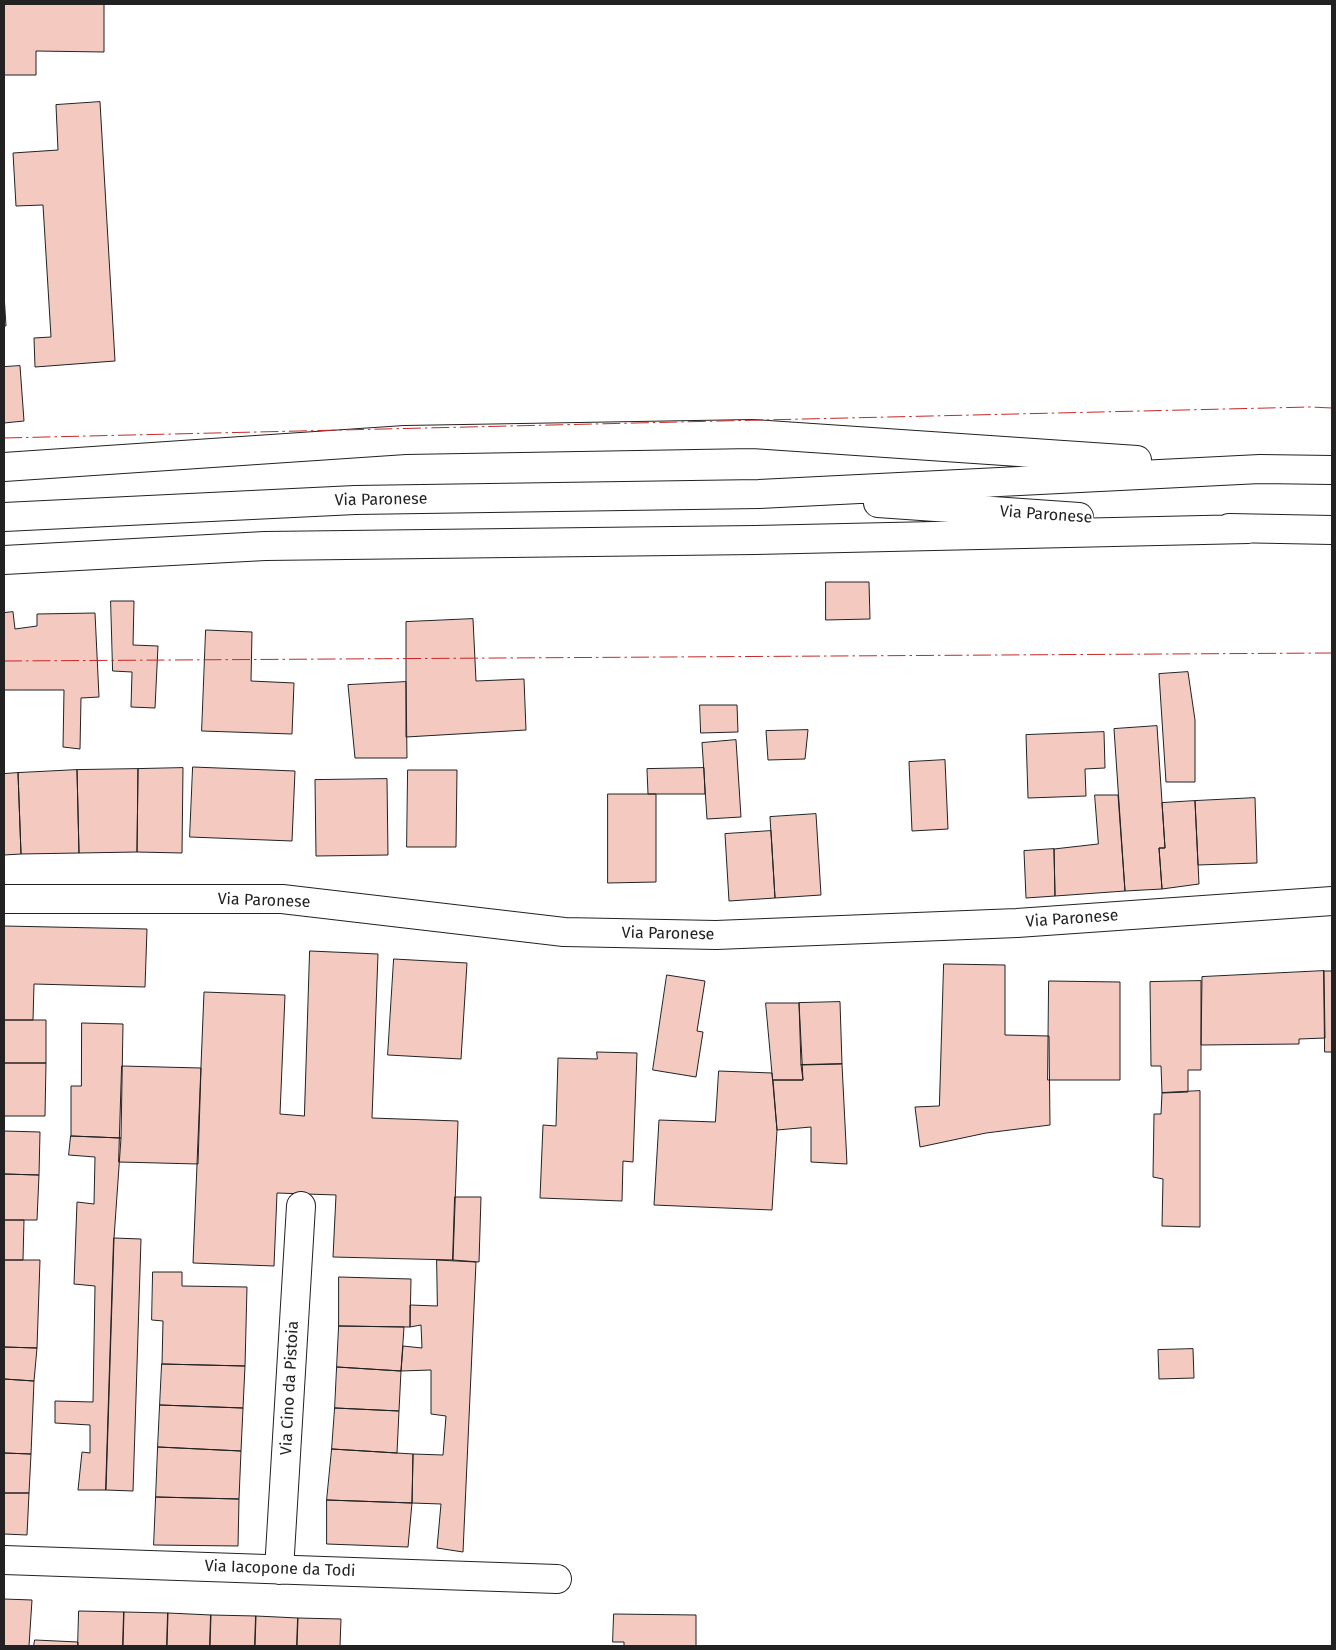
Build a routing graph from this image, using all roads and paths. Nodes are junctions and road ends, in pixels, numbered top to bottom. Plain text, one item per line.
1 (4, 467) edge
2 (1260, 469) junction
3 (1332, 470) edge
4 (759, 494) junction
5 (4, 517) edge
6 (1248, 530) junction
7 (1332, 530) edge
8 (4, 560) edge
9 (4, 900) edge
10 (1332, 901) edge
11 (301, 1206) dead end
12 (4, 1560) edge
13 (279, 1570) junction
14 (557, 1579) dead end

1 - 2 main road
2 - 3 main road, Via Paronese
2 - 4 main road, Via Paronese
4 - 5 main road, Via Paronese
4 - 6 main road, Via Paronese
6 - 7 main road, Via Paronese
6 - 8 main road
9 - 10 main road, Via Paronese
11 - 13 main road, Via Cino da Pistoia
12 - 13 main road, Via Iacopone da Todi
13 - 14 main road, Via Iacopone da Todi

